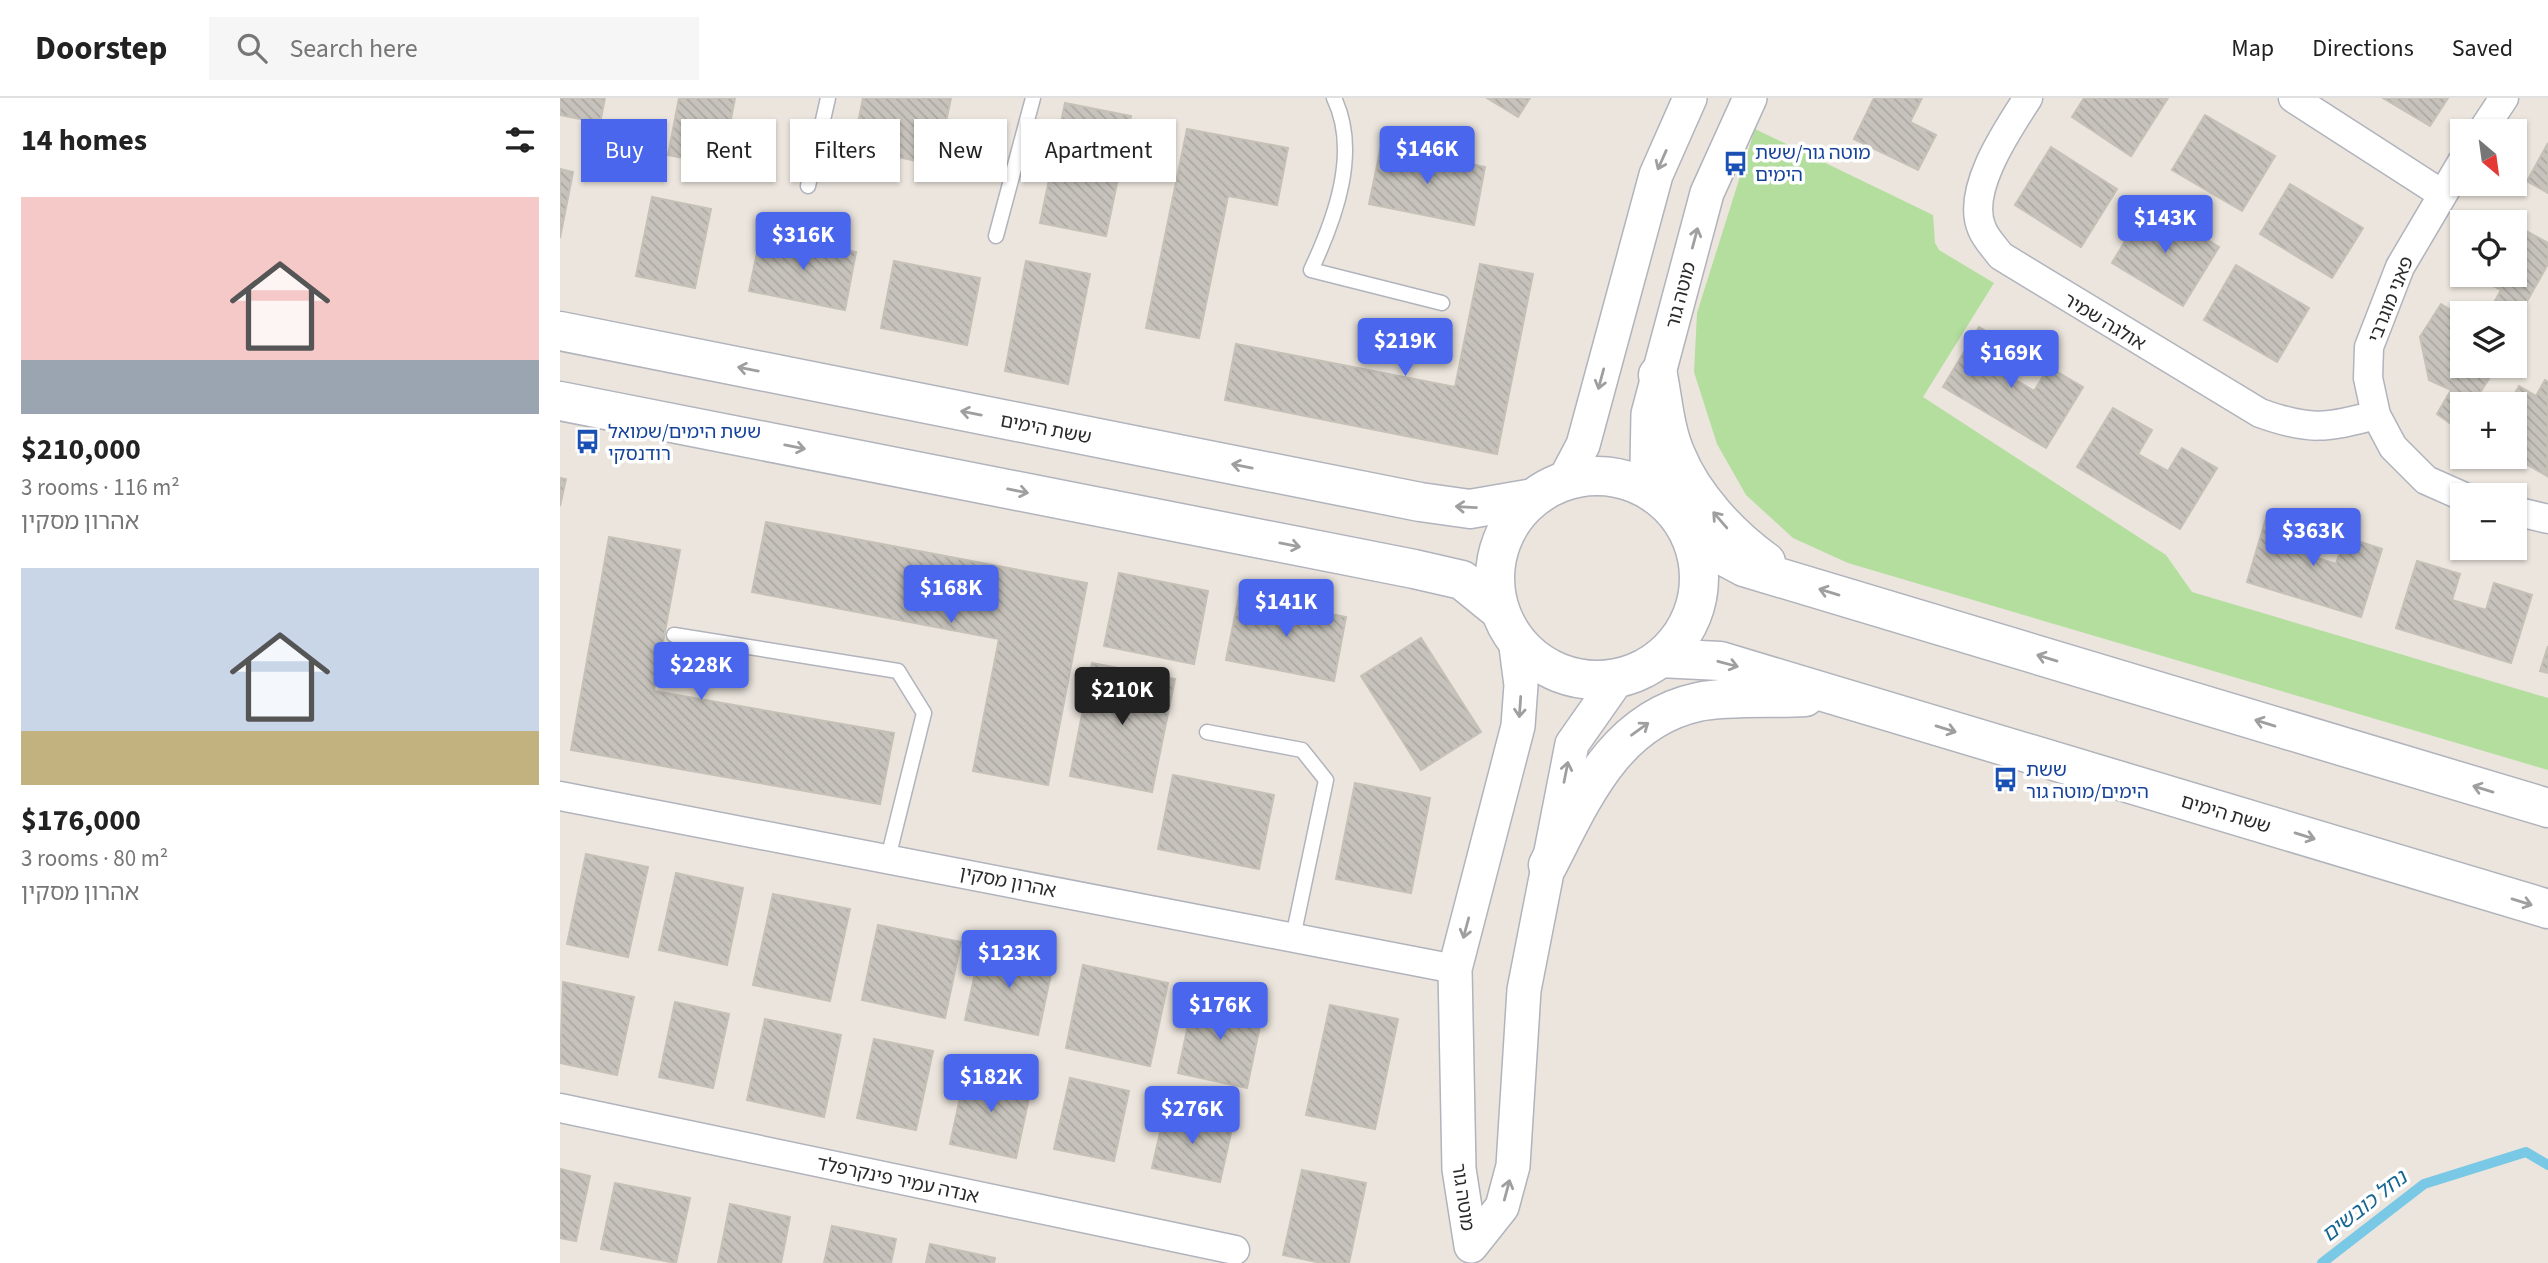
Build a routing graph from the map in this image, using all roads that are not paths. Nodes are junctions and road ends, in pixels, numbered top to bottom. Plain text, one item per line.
1 (828, 98) edge
2 (1033, 98) edge
3 (1334, 98) edge
4 (1690, 98) edge
5 (1750, 98) edge
6 (2028, 98) edge
7 (2293, 98) edge
8 (2504, 98) edge
9 (2490, 119) edge
10 (2450, 181) edge
11 (808, 186) dead end
12 (2442, 194) junction
13 (996, 236) dead end
14 (1442, 303) dead end
15 (560, 331) edge
16 (1658, 375) junction
17 (560, 401) edge
18 (2376, 415) junction
19 (1549, 489) junction
20 (2450, 491) edge
21 (1661, 497) junction
22 (2527, 513) edge
23 (2548, 519) edge
24 (1692, 539) junction
25 (1790, 581) junction
26 (1507, 625) junction
27 (674, 635) dead end
28 (1660, 658) junction
29 (1619, 677) junction
30 (1836, 696) junction
31 (1206, 732) dead end
32 (560, 796) edge
33 (2548, 808) edge
34 (888, 858) junction
35 (1548, 864) junction
36 (2548, 909) edge
37 (1293, 937) junction
38 (1455, 969) junction
39 (560, 1108) edge
40 (1236, 1250) dead end

1 - 11 lane
2 - 13 lane
3 - 14 lane
4 -> 19 street
16 -> 5 street, מוטה גור
6 - 18 street, אולגה שמיר
7 - 12 street
8 - 9 street
10 - 12 street, פאני מוגרבי
12 - 18 street, פאני מוגרבי
19 -> 15 main road, ששת הימים
16 - 21 street, מוטה גור
25 -> 16 main road
17 -> 26 main road
18 - 20 street, פאני מוגרבי
19 - 21 main road
19 - 26 main road
21 - 24 main road
22 - 23 street
24 - 25 main road
24 - 28 main road
33 -> 25 main road
26 - 29 main road
26 -> 38 street, מוטה גור
27 - 34 lane
28 - 29 main road
28 -> 30 main road, ששת הימים
35 -> 29 street, מוטה גור
35 -> 30 main road
30 -> 36 main road, ששת הימים
31 - 37 lane
32 - 34 street, אהרון מסקין
34 - 37 street, אהרון מסקין
38 -> 35 street, מוטה גור
37 - 38 street, אהרון מסקין
39 - 40 street, אנדה עמיר פינקרפלד

